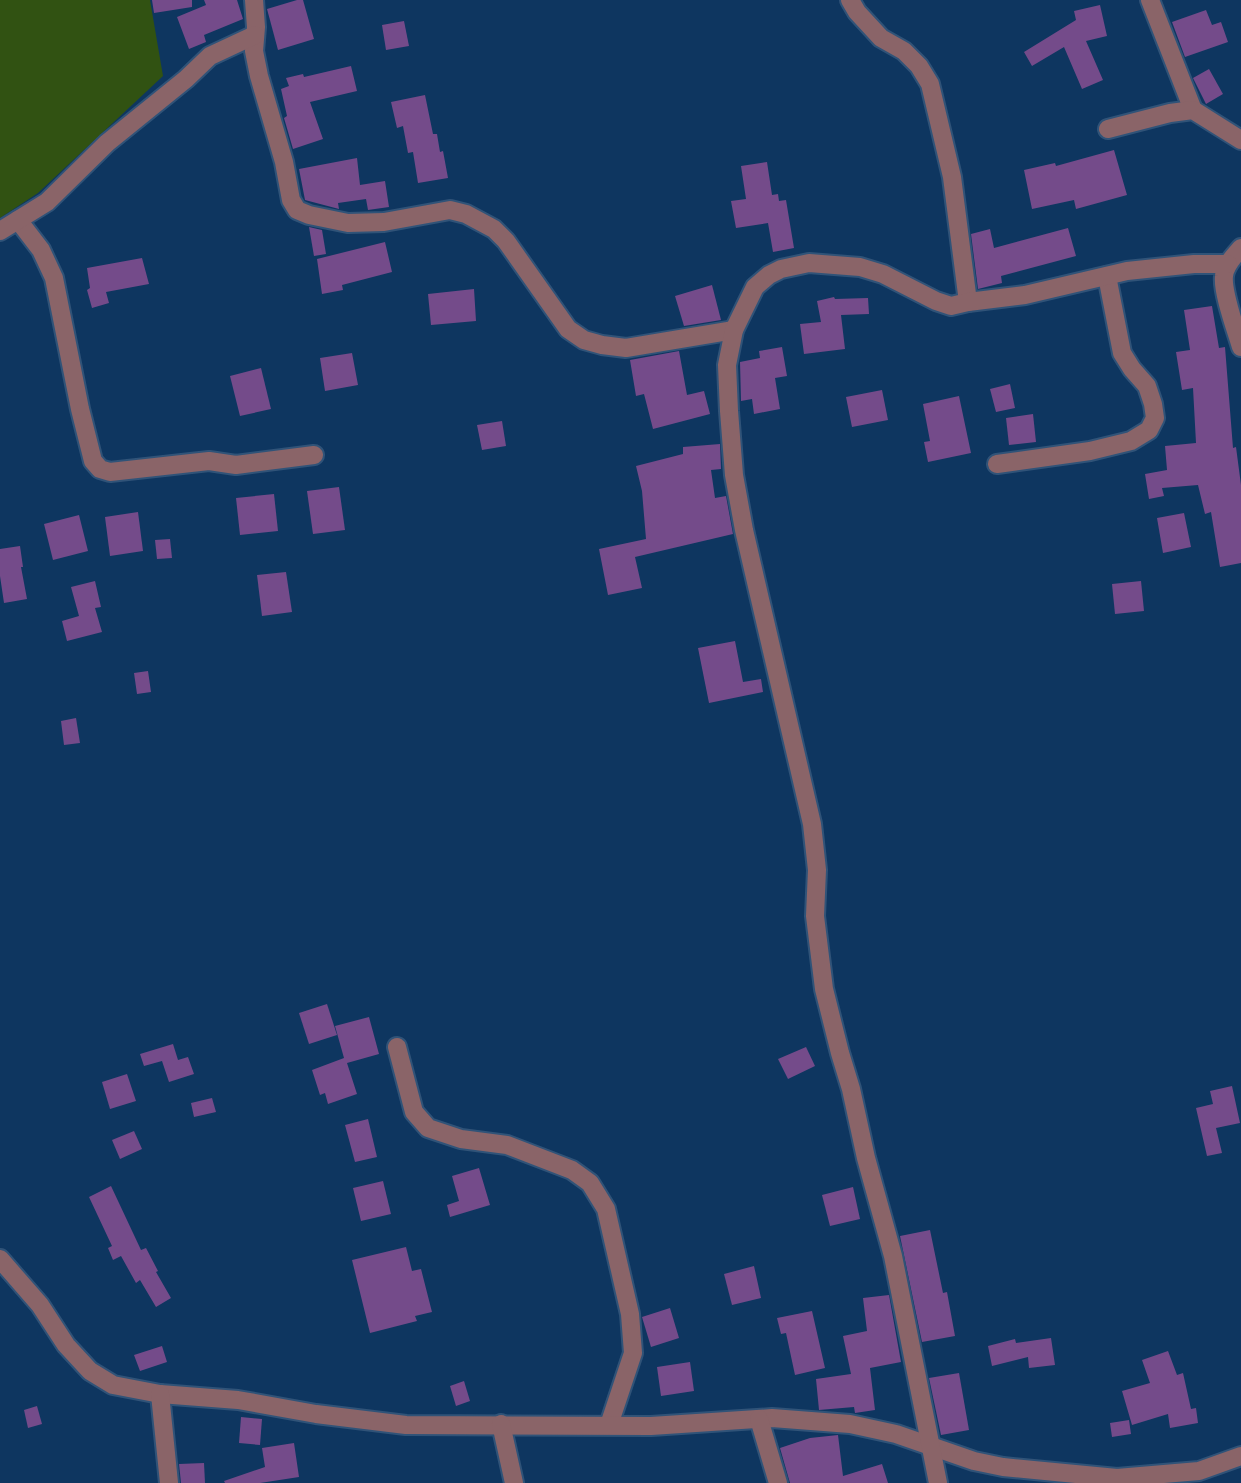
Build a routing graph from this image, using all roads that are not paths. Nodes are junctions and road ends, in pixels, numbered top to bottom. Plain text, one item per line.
1 (254, 0) edge
2 (850, 0) edge
3 (1150, 0) edge
4 (255, 35) junction
5 (1193, 110) junction
6 (1108, 129) dead end
7 (1241, 140) edge
8 (18, 220) junction
9 (0, 231) edge
10 (1241, 248) edge
11 (1228, 264) junction
12 (1107, 276) junction
13 (968, 302) junction
14 (734, 330) junction
15 (1241, 347) edge
16 (314, 455) dead end
17 (997, 464) dead end
18 (397, 1047) dead end
19 (0, 1259) edge
20 (160, 1394) junction
21 (759, 1419) junction
22 (501, 1424) junction
23 (609, 1425) junction
24 (932, 1447) junction
25 (1241, 1456) edge
26 (1201, 1477) edge
27 (169, 1483) edge
28 (514, 1483) edge
29 (778, 1483) edge
30 (938, 1483) edge

1 - 4 street
2 - 13 street
3 - 5 street
4 - 8 street
4 - 14 street
5 - 6 street
5 - 7 street
8 - 9 street
8 - 16 street
10 - 11 street
11 - 12 street
11 - 15 street
12 - 13 street
12 - 17 street
13 - 14 street
14 - 24 street
18 - 23 street
19 - 20 street
20 - 22 street
20 - 27 street
21 - 23 street
21 - 24 street
21 - 29 street
22 - 23 street
22 - 28 street
24 - 26 street
24 - 30 street
25 - 26 street

